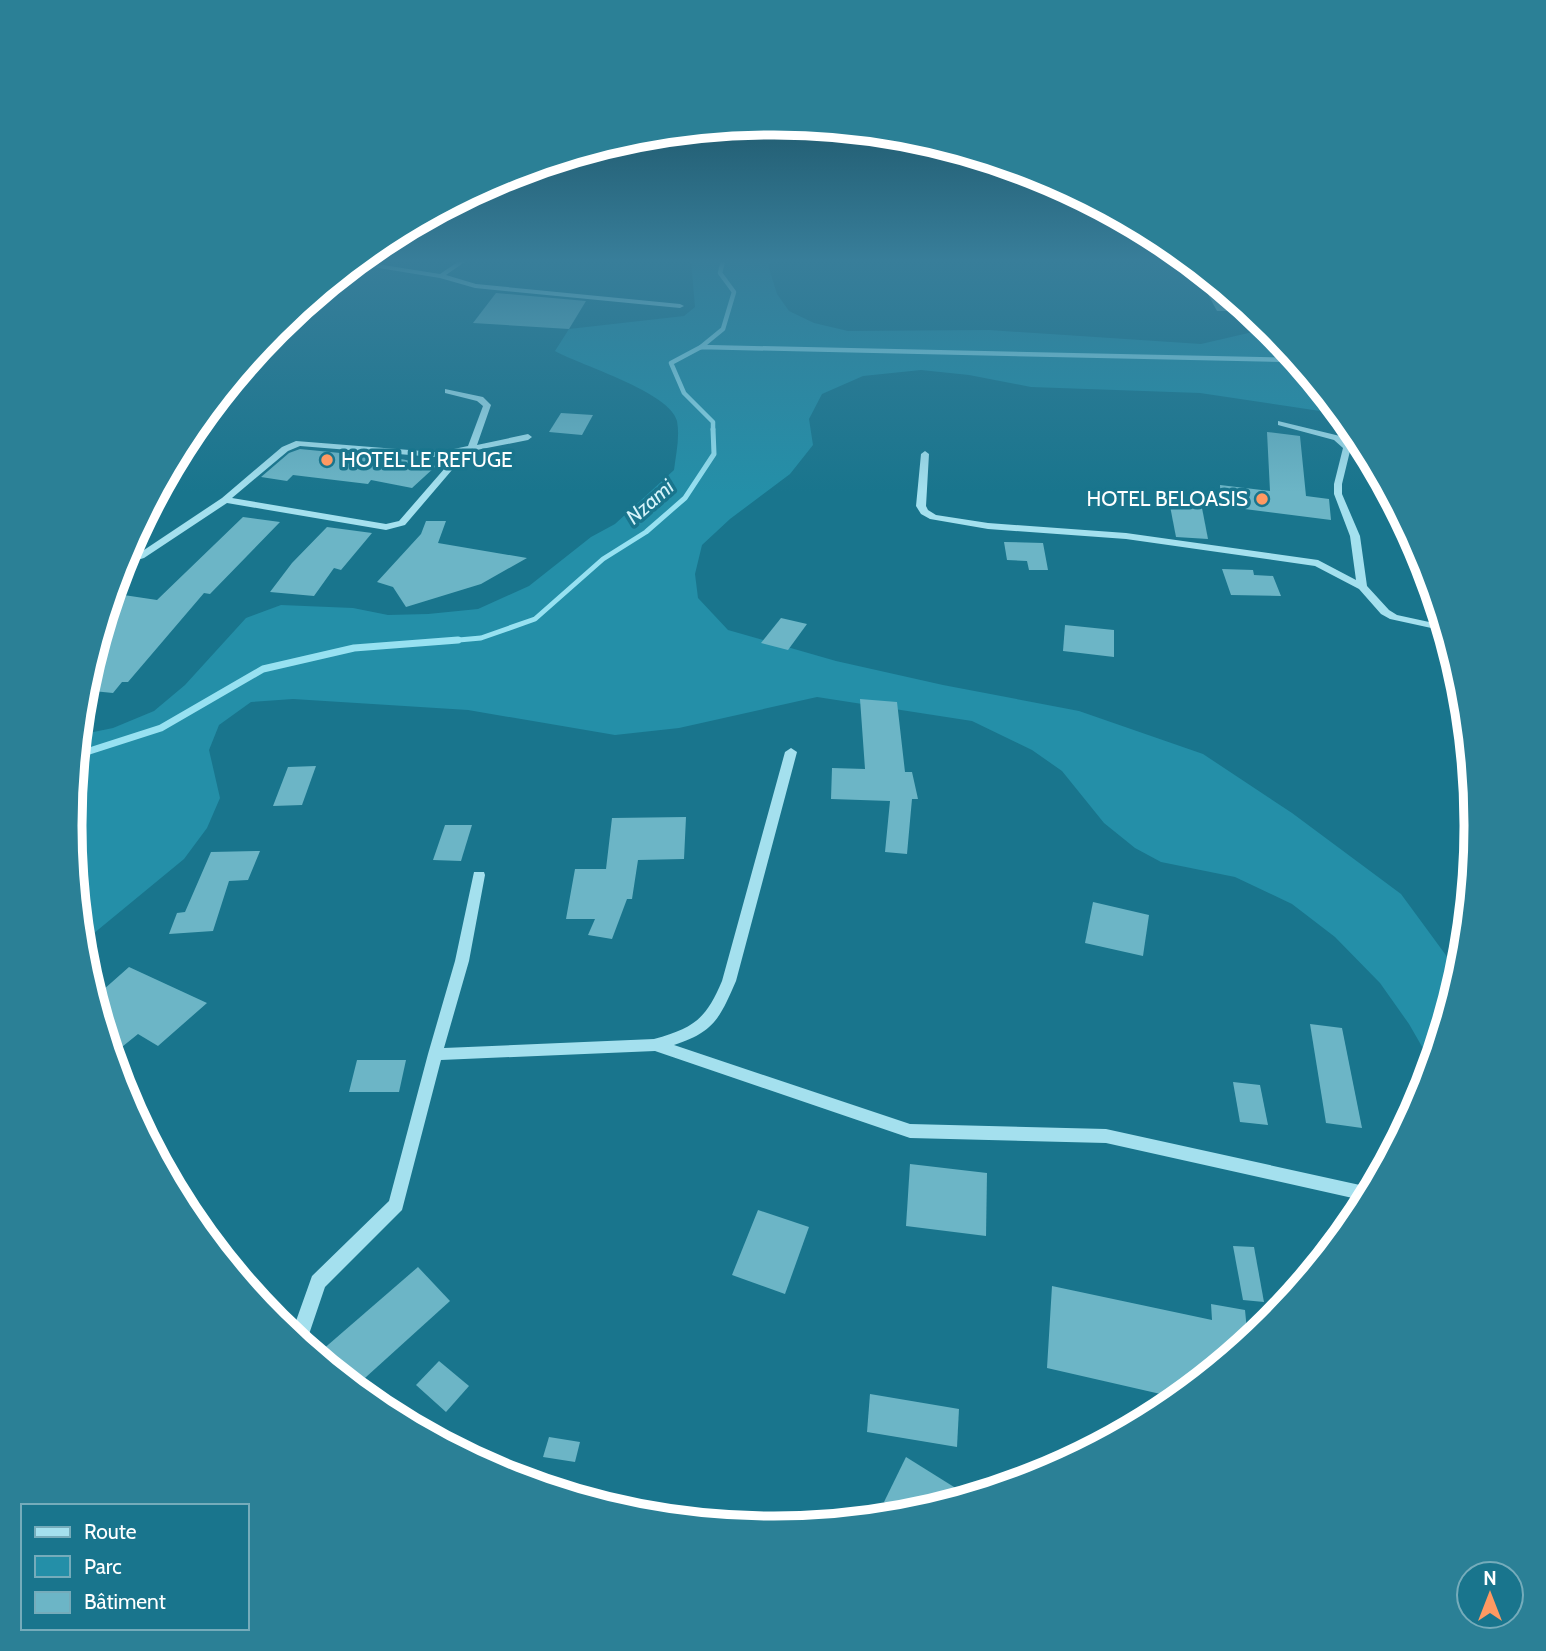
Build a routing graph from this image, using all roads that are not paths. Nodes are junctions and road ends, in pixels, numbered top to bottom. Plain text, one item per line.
1 (448, 391) dead end
2 (1281, 423) dead end
3 (528, 437) dead end
4 (471, 446) junction
5 (925, 454) dead end
6 (450, 456) junction
7 (225, 500) junction
8 (137, 557) edge
9 (1362, 587) junction
10 (1434, 626) edge
11 (791, 752) dead end
12 (480, 874) dead end
13 (654, 1045) junction
14 (435, 1054) junction
15 (1358, 1192) edge
16 (302, 1330) edge

1 - 4 street
2 - 9 street
3 - 4 street
4 - 6 street
5 - 9 street
6 - 7 street
6 - 7 street
7 - 8 street
9 - 10 street
11 - 13 street
12 - 14 street
13 - 14 street
13 - 15 street
14 - 16 street

